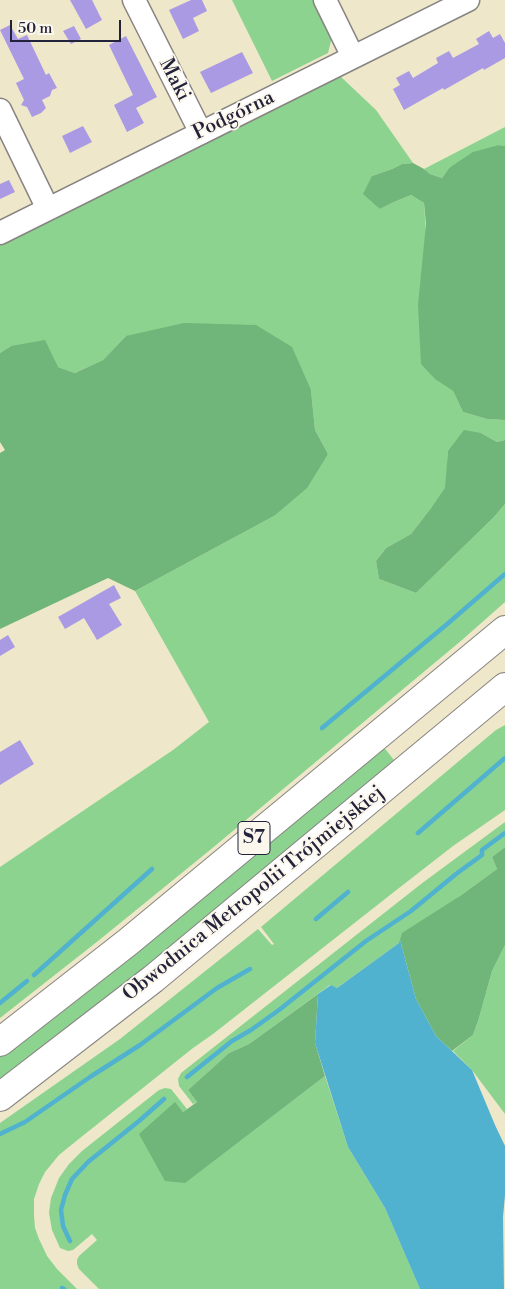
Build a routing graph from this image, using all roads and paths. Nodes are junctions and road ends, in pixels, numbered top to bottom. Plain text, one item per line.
1 (134, 0) edge
2 (325, 0) edge
3 (468, 0) edge
4 (353, 57) junction
5 (0, 110) edge
6 (201, 133) junction
7 (48, 209) junction
8 (0, 233) edge
9 (505, 630) edge
10 (505, 686) edge
11 (0, 1042) edge
12 (0, 1097) edge

1 - 6 street, Maki
2 - 4 street
3 - 4 street, Podgórna
4 - 6 street, Podgórna
5 - 7 street
6 - 7 street, Podgórna
7 - 8 street, Podgórna
9 - 11 highway, S7
10 - 12 highway, Obwodnica Metropolii Trójmiejskiej / S7

